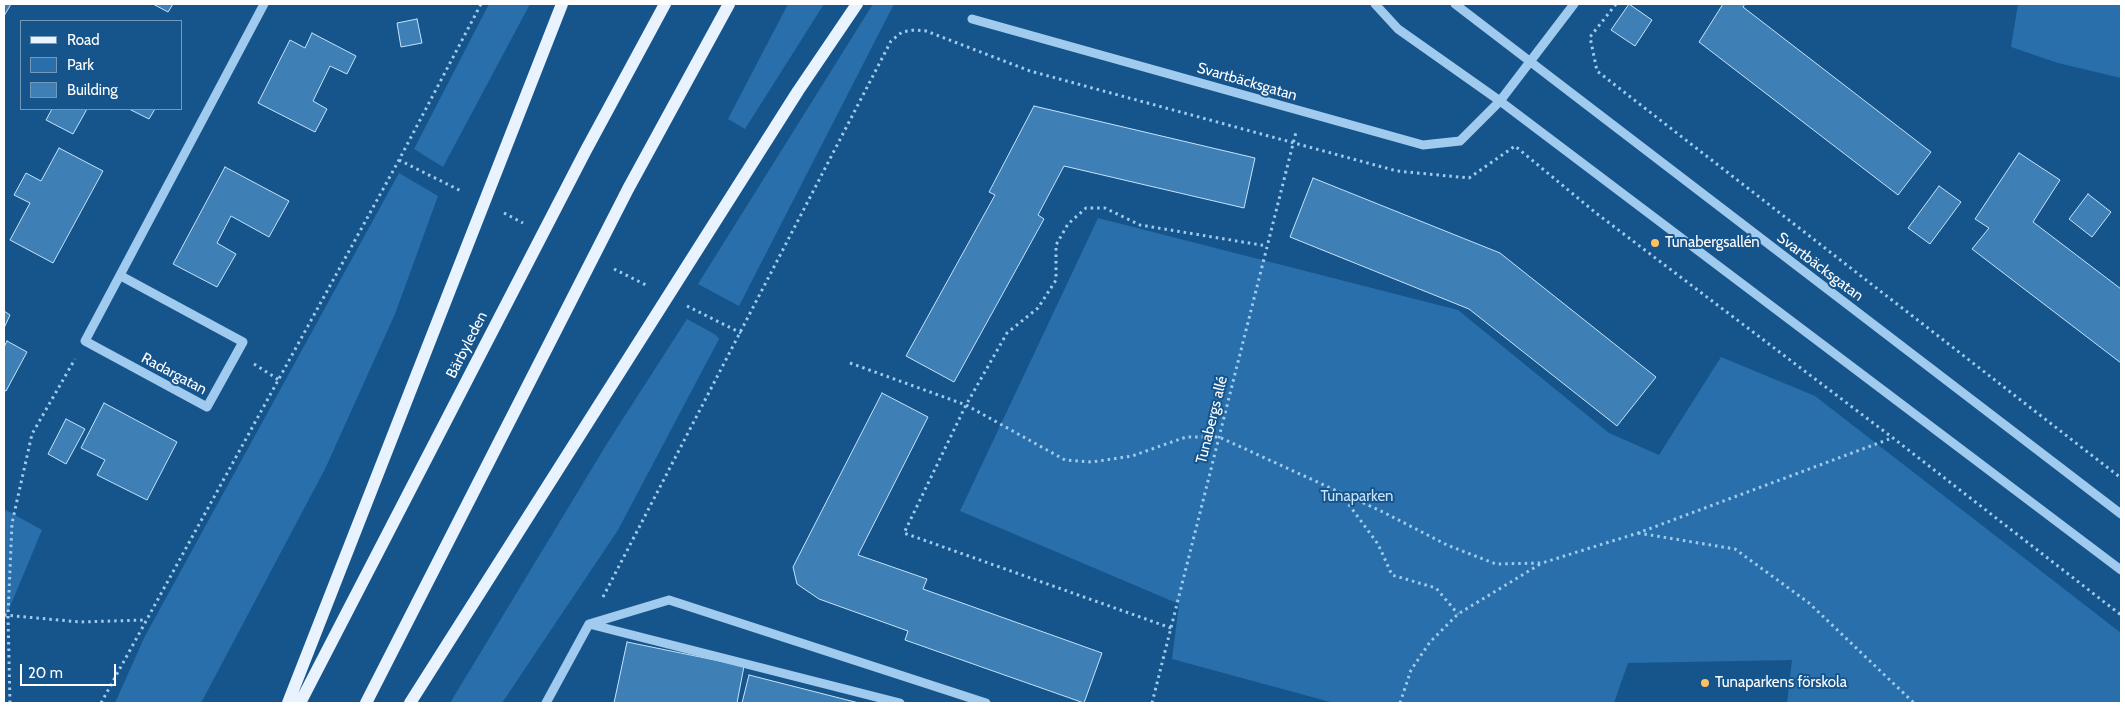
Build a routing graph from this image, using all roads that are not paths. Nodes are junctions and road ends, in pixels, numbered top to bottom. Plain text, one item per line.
1 (264, 4) edge
2 (562, 4) edge
3 (665, 4) edge
4 (729, 4) edge
5 (857, 4) edge
6 (1375, 4) edge
7 (1455, 4) edge
8 (1574, 4) edge
9 (972, 19) dead end
10 (1530, 63) junction
11 (1500, 101) junction
12 (121, 276) junction
13 (2121, 514) edge
14 (2121, 570) edge
15 (589, 624) junction
16 (288, 703) edge
17 (300, 703) edge
18 (366, 703) edge
19 (410, 703) edge
20 (546, 703) edge
21 (900, 703) edge
22 (986, 703) edge

1 - 12 street
2 - 16 main road
3 - 17 main road, Bärbyleden
4 - 18 main road
5 - 19 main road
6 - 11 street
7 - 10 street, Svartbäcksgatan
8 - 10 street, Svartbäcksgatan
9 - 11 street, Svartbäcksgatan
10 - 11 street, Svartbäcksgatan
10 - 13 street, Svartbäcksgatan
11 - 14 street
12 - 12 street, Radargatan
15 - 20 street
15 - 21 street
15 - 22 street

